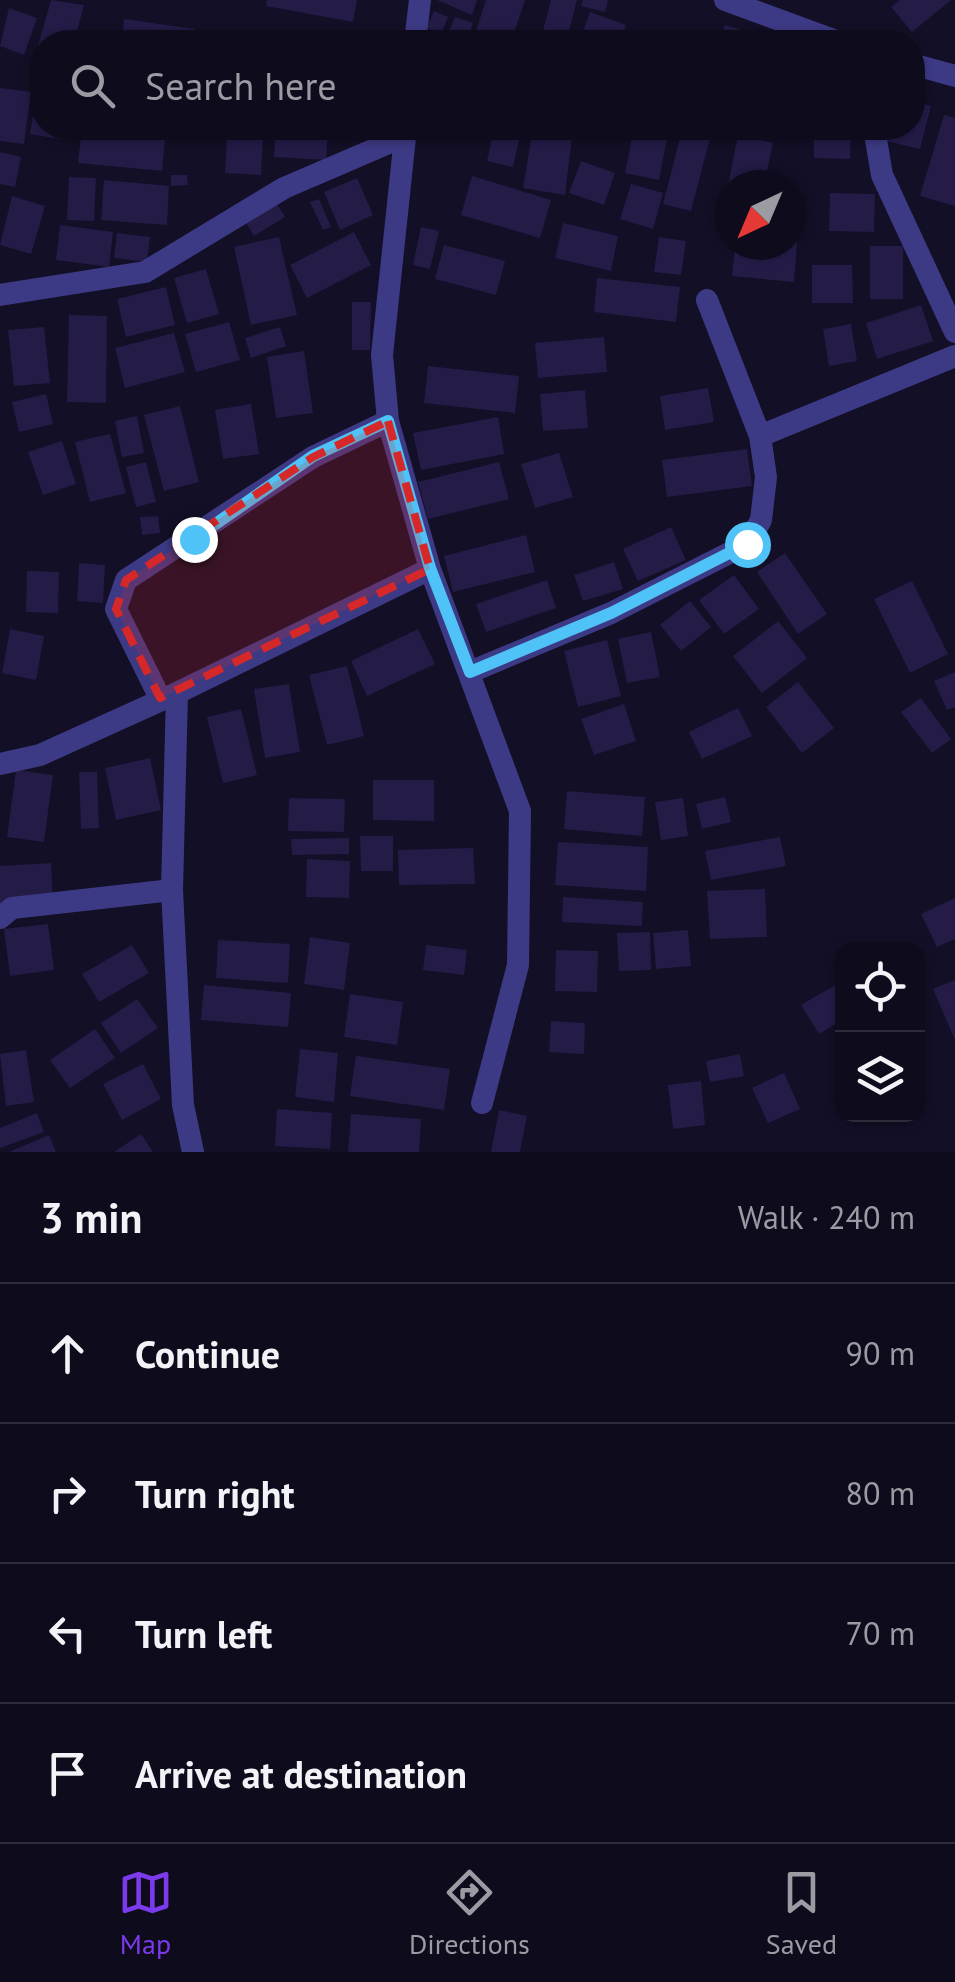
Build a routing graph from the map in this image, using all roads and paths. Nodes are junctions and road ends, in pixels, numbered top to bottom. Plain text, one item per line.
1 (420, 0) edge
2 (725, 0) edge
3 (416, 30) edge
4 (807, 30) edge
5 (925, 68) edge
6 (955, 76) edge
7 (388, 140) edge
8 (404, 140) edge
9 (876, 140) edge
10 (0, 295) edge
11 (707, 300) dead end
12 (955, 332) edge
13 (955, 356) edge
14 (388, 421) junction
15 (760, 436) junction
16 (430, 568) junction
17 (470, 672) junction
18 (168, 696) junction
19 (0, 764) edge
20 (172, 890) junction
21 (0, 918) edge
22 (482, 1103) dead end
23 (193, 1152) edge

1 - 3 street
2 - 4 street
5 - 6 street
7 - 10 street
8 - 14 street
9 - 12 street
11 - 15 street
13 - 15 street
14 - 16 street
14 - 18 street
15 - 17 street
16 - 17 street
16 - 18 street
17 - 22 street
18 - 19 street
18 - 20 street
20 - 21 street
20 - 23 street

